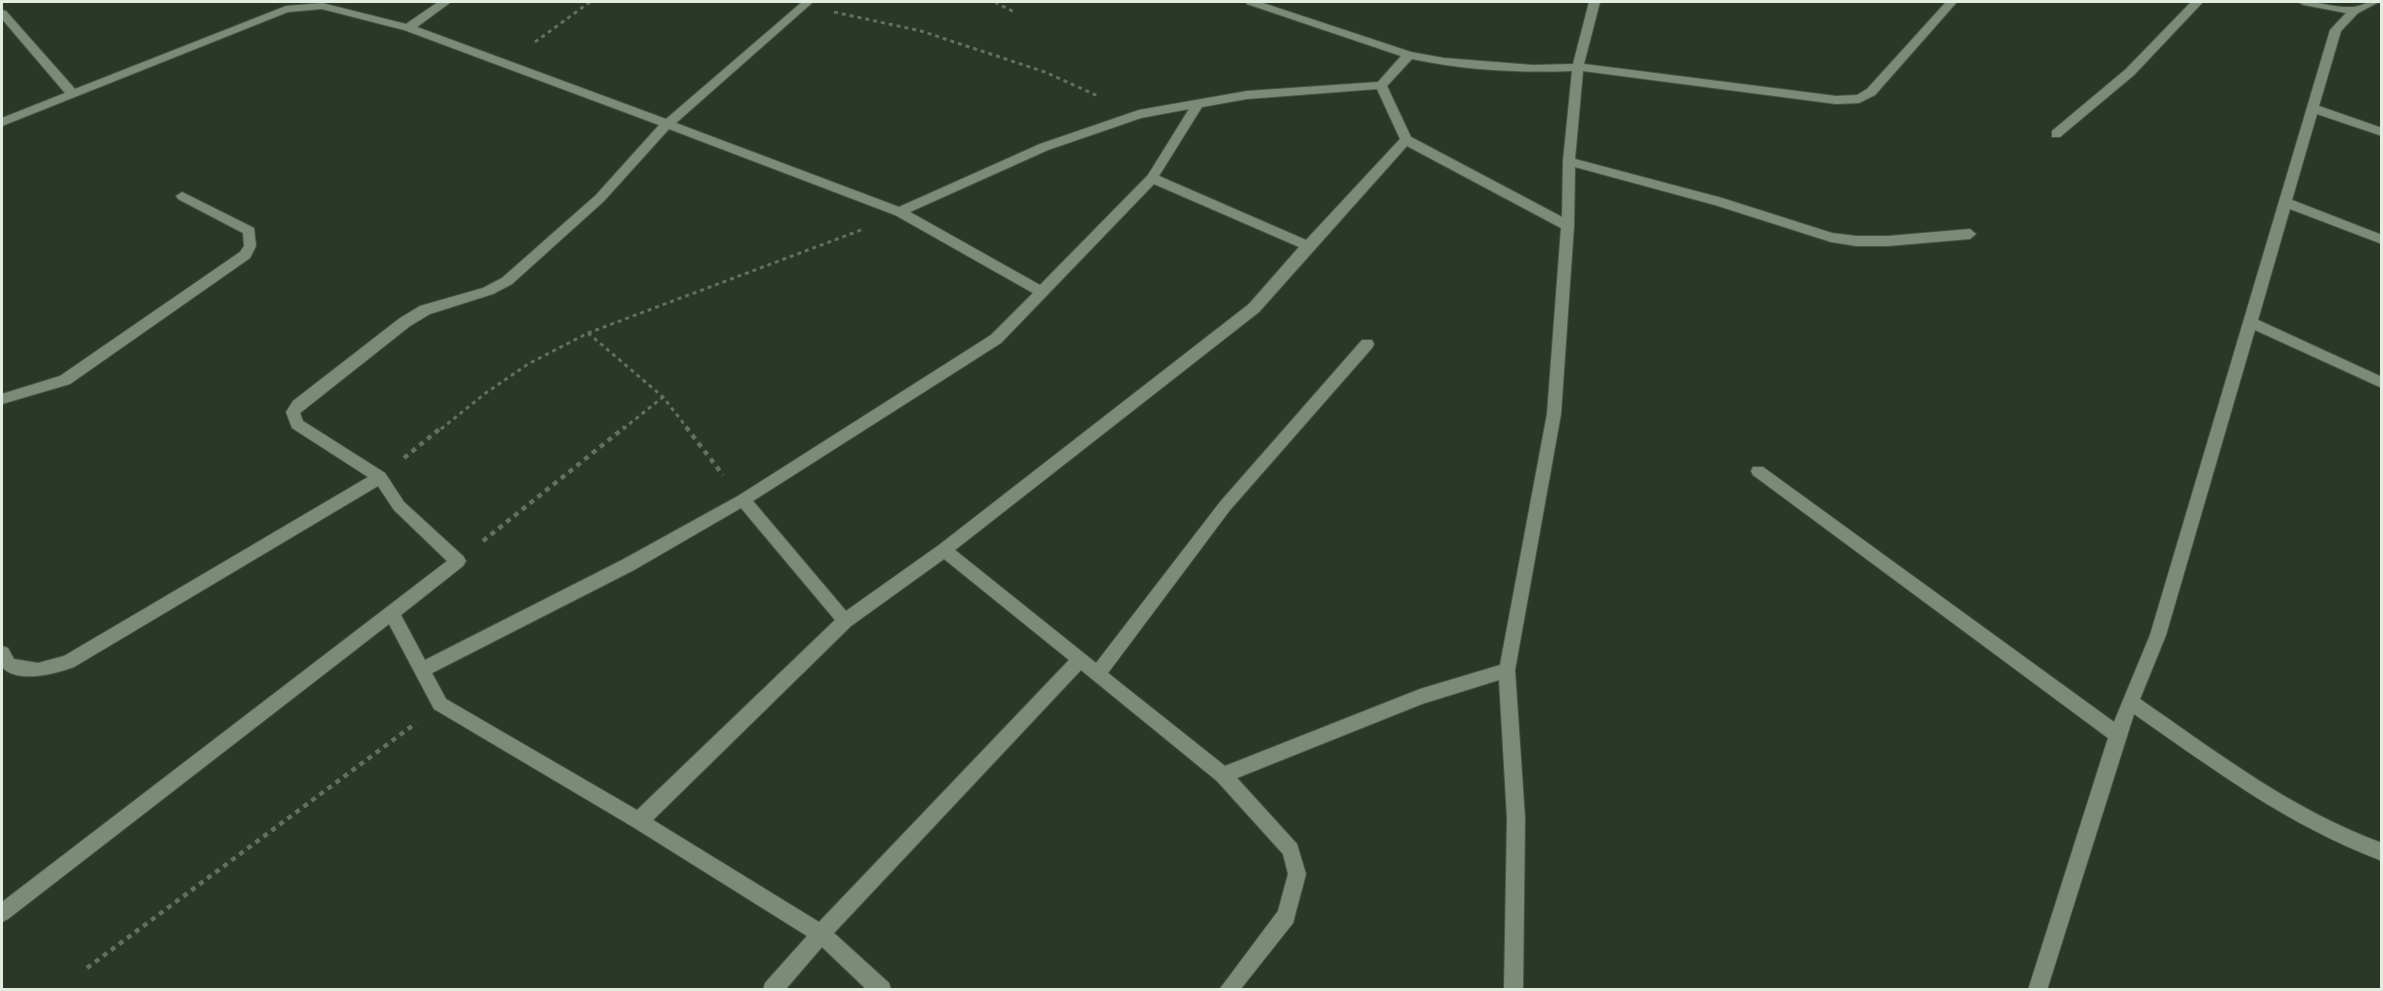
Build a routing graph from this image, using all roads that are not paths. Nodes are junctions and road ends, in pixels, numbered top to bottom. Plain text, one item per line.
1 (444, 2) edge
2 (1251, 2) edge
3 (1595, 2) edge
4 (1952, 2) edge
5 (2197, 2) edge
6 (2304, 2) edge
7 (806, 3) edge
8 (2370, 3) edge
9 (2382, 10) edge
10 (2355, 11) junction
11 (2, 13) edge
12 (408, 28) junction
13 (1409, 55) junction
14 (1578, 67) junction
15 (1381, 85) junction
16 (73, 94) junction
17 (1198, 104) junction
18 (2312, 108) junction
19 (2, 122) edge
20 (667, 124) junction
21 (2382, 132) edge
22 (2056, 134) dead end
23 (1406, 140) junction
24 (1569, 161) junction
25 (1152, 178) junction
26 (182, 196) dead end
27 (2287, 203) junction
28 (899, 212) junction
29 (1568, 226) junction
30 (1970, 234) dead end
31 (2382, 240) edge
32 (1308, 246) junction
33 (1042, 292) junction
34 (2250, 322) junction
35 (1367, 344) dead end
36 (2382, 383) edge
37 (2, 399) edge
38 (1758, 471) dead end
39 (380, 477) junction
40 (743, 500) junction
41 (944, 550) junction
42 (392, 612) junction
43 (845, 621) junction
44 (2, 653) edge
45 (1079, 661) junction
46 (422, 670) junction
47 (1507, 670) junction
48 (1096, 675) junction
49 (2132, 703) junction
50 (2117, 735) junction
51 (1223, 775) junction
52 (639, 821) junction
53 (2382, 852) edge
54 (2, 913) edge
55 (821, 934) junction
56 (772, 990) edge
57 (882, 990) edge
58 (1228, 990) edge
59 (1513, 990) edge
60 (2037, 990) edge

1 - 12 street
2 - 13 street
3 - 14 street
4 - 14 street
5 - 22 street
6 - 10 street
7 - 20 street
8 - 9 street
8 - 10 street
10 - 18 street
11 - 16 street
12 - 16 street
12 - 20 street
13 - 14 street
13 - 15 street
14 - 24 street
15 - 17 street
15 - 23 street
16 - 19 street
17 - 25 street
17 - 28 street
18 - 21 street
18 - 27 street
20 - 28 street
20 - 39 street
23 - 29 street
23 - 32 street
24 - 29 street
24 - 30 street
25 - 32 street
25 - 33 street
26 - 37 street
27 - 31 street
27 - 34 street
28 - 33 street
29 - 47 street
32 - 41 street
33 - 40 street
34 - 36 street
34 - 49 street
35 - 48 street
38 - 50 street
39 - 42 street
39 - 44 street
40 - 43 street
40 - 46 street
41 - 43 street
41 - 45 street
42 - 46 street
42 - 54 street
43 - 52 street
45 - 48 street
45 - 55 street
46 - 52 street
47 - 51 street
47 - 59 street
48 - 51 street
49 - 50 street
49 - 53 street
50 - 60 street
51 - 58 street
52 - 55 street
55 - 56 street
55 - 57 street

